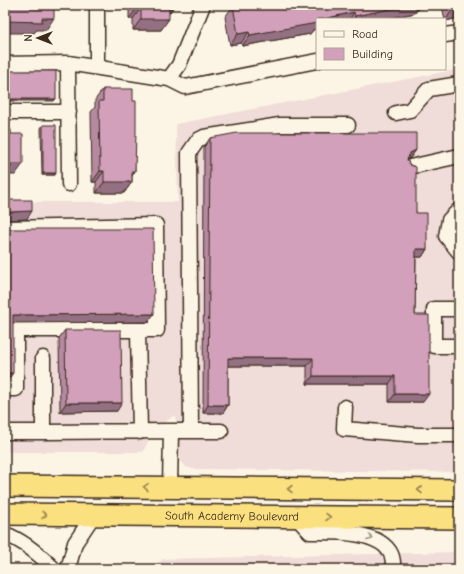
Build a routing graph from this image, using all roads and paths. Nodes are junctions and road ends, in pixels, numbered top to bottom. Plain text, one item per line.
1 (98, 5) edge
2 (203, 5) edge
3 (459, 33) edge
4 (446, 35) edge
5 (316, 61) edge
6 (68, 63) junction
7 (5, 64) edge
8 (98, 68) junction
9 (169, 79) junction
10 (459, 84) edge
11 (5, 112) edge
12 (69, 112) junction
13 (396, 113) dead end
14 (348, 125) dead end
15 (459, 156) edge
16 (410, 167) edge
17 (69, 184) dead end
18 (459, 210) edge
19 (5, 228) edge
20 (459, 252) edge
21 (459, 309) edge
22 (138, 330) junction
23 (459, 346) edge
24 (43, 358) dead end
25 (5, 389) edge
26 (345, 407) dead end
27 (191, 431) junction
28 (221, 431) dead end
29 (5, 432) edge
30 (43, 432) junction
31 (140, 432) junction
32 (171, 432) junction
33 (459, 435) edge
34 (5, 486) edge
35 (170, 488) junction
36 (459, 490) edge
37 (5, 514) edge
38 (93, 516) junction
39 (296, 517) junction
40 (459, 518) edge
41 (5, 534) edge
42 (54, 569) edge
43 (68, 569) edge
44 (394, 569) edge

1 - 8 street
2 - 9 street
3 - 4 street
5 - 9 street
6 - 7 street
6 - 8 street
6 - 12 street
8 - 9 street
10 - 13 street
11 - 12 street
12 - 17 street
14 - 27 street
15 - 16 street
18 - 20 street
19 - 22 street
21 - 23 street
22 - 25 street
22 - 31 street
24 - 30 street
26 - 33 street
27 - 28 street
27 - 32 street
29 - 30 street
30 - 31 street
31 - 32 street
32 - 35 street
35 -> 34 highway
36 -> 35 highway
37 -> 38 highway, South Academy Boulevard
38 - 39 highway, South Academy Boulevard
38 - 43 street
39 -> 40 highway, South Academy Boulevard
39 -> 44 street
41 - 42 street

